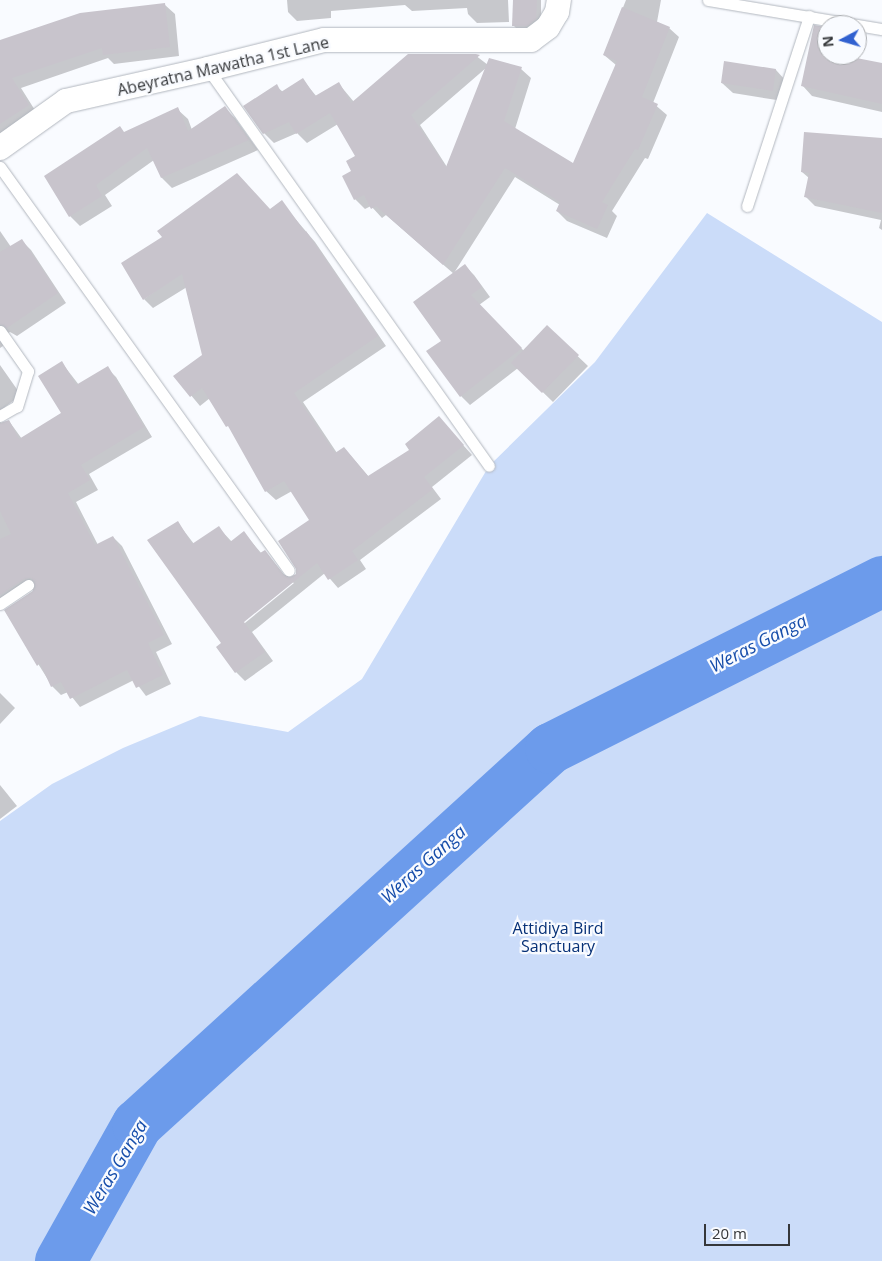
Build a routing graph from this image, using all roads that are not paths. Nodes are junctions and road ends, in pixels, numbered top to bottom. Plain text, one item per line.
1 (559, 0) edge
2 (708, 0) edge
3 (810, 16) junction
4 (882, 29) edge
5 (208, 69) junction
6 (0, 148) edge
7 (0, 167) edge
8 (747, 206) dead end
9 (0, 332) edge
10 (0, 416) edge
11 (489, 466) dead end
12 (289, 570) dead end
13 (28, 585) dead end
14 (0, 604) edge

1 - 5 street, Abeyratna Mawatha 1st Lane
2 - 3 lane
3 - 4 lane
3 - 8 lane
5 - 6 street, Abeyratna Mawatha 1st Lane
5 - 11 lane
7 - 12 lane
9 - 10 lane
13 - 14 lane

